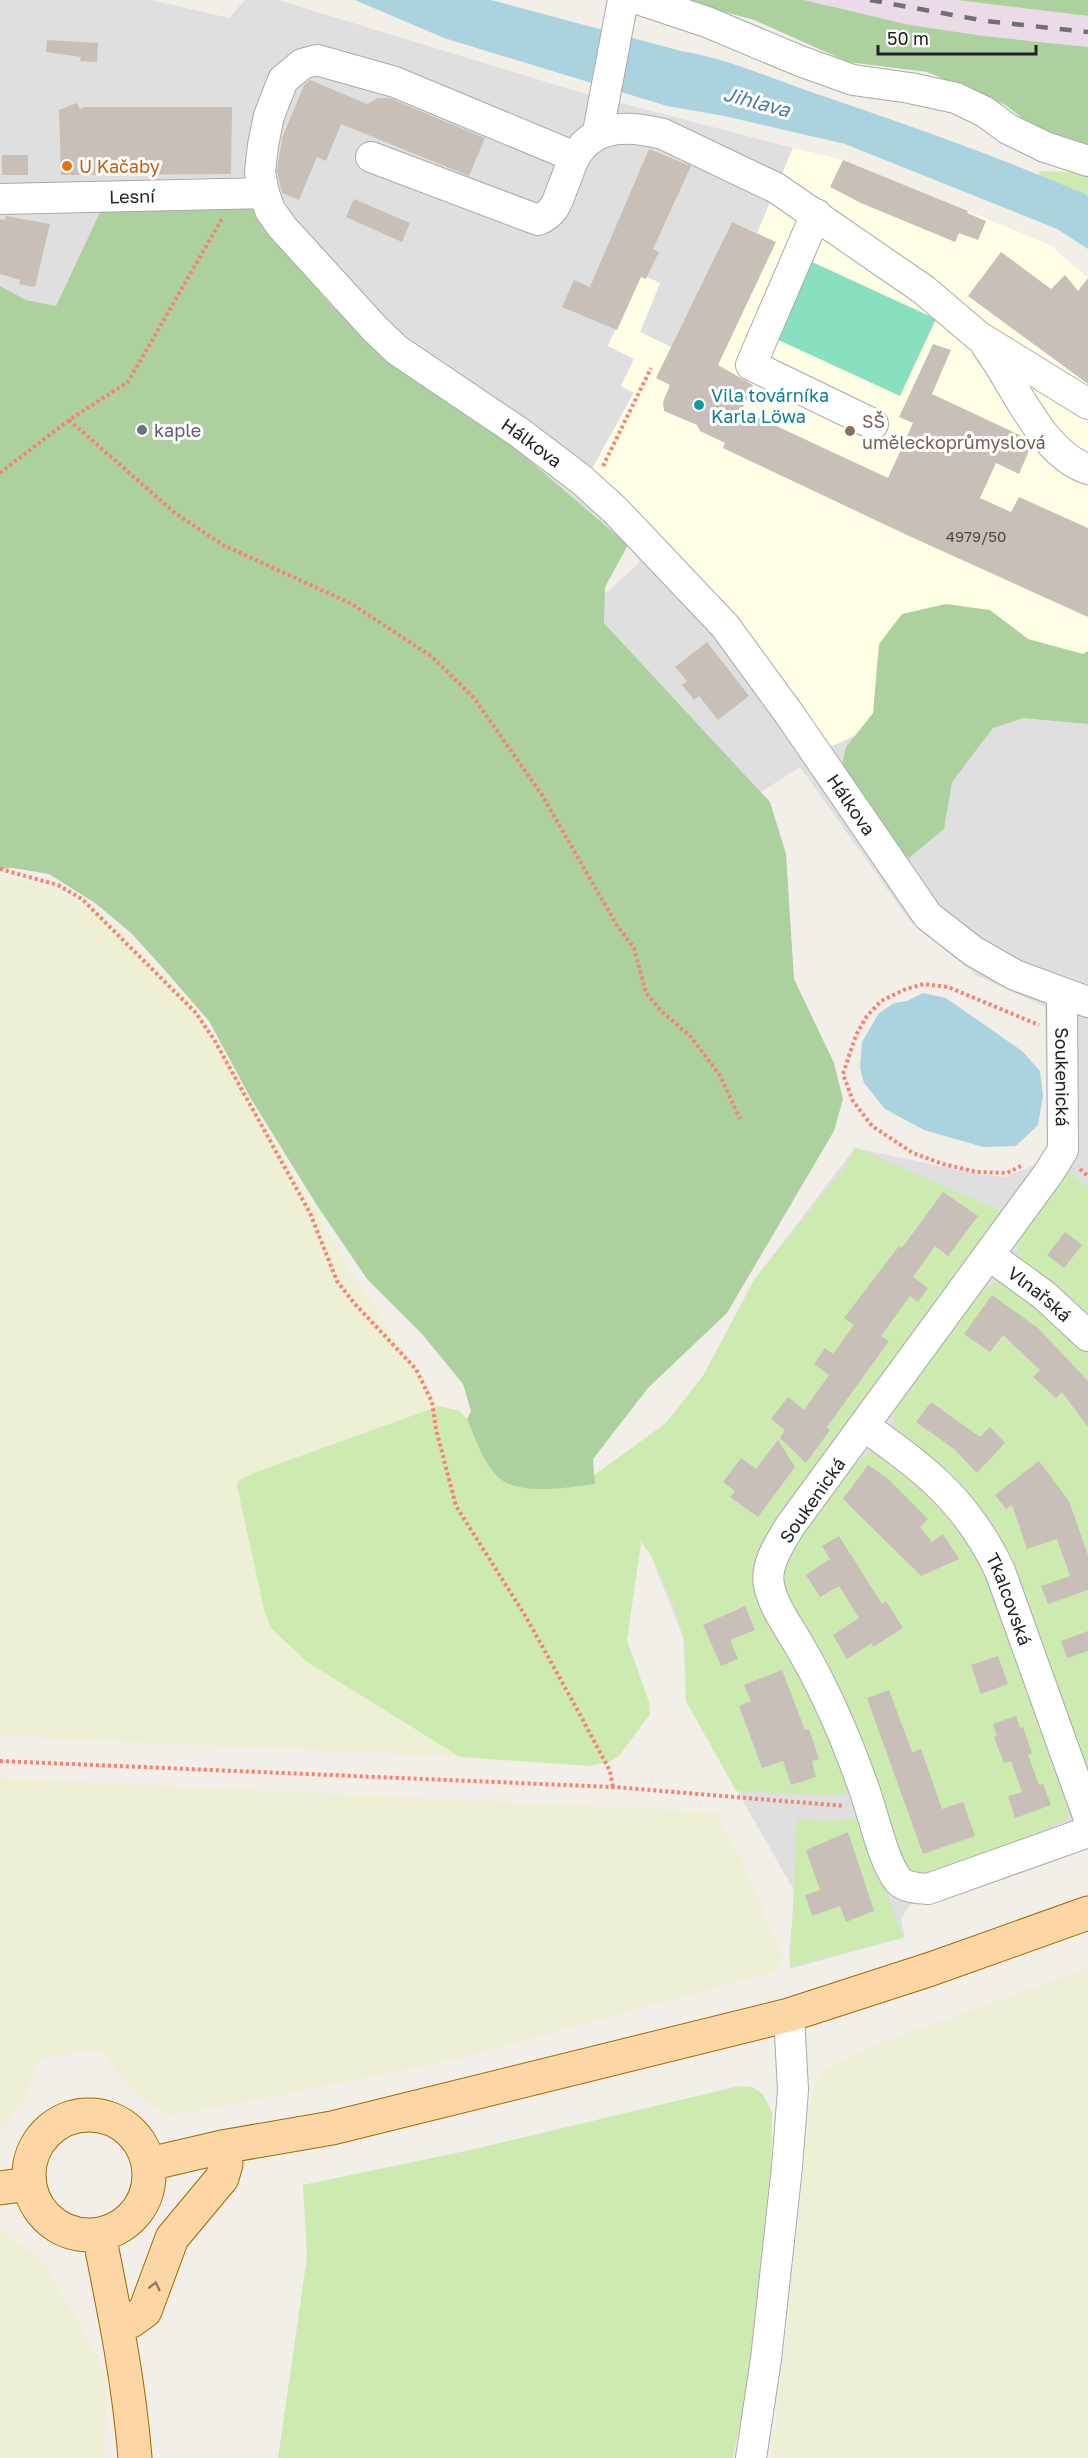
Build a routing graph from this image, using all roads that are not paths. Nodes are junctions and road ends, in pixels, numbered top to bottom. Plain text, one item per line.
1 (629, 4) edge
2 (601, 119) junction
3 (371, 157) dead end
4 (575, 157) junction
5 (1088, 161) edge
6 (250, 193) junction
7 (0, 199) edge
8 (816, 214) junction
9 (978, 336) junction
10 (1088, 404) edge
11 (873, 424) dead end
12 (1088, 469) edge
13 (1075, 998) edge
14 (988, 1255) junction
15 (1088, 1336) edge
16 (864, 1426) junction
17 (1088, 1816) edge
18 (1088, 1832) edge
19 (1088, 1913) edge
20 (789, 2015) junction
21 (222, 2147) junction
22 (149, 2164) junction
23 (15, 2186) edge
24 (99, 2235) junction
25 (118, 2326) junction
26 (135, 2458) edge
27 (751, 2458) edge

1 - 2 street
1 - 5 street
2 - 4 street
2 - 8 street
3 - 4 street
4 - 6 street, Hálkova
6 - 7 street, Lesní
6 - 13 street, Hálkova
8 - 9 street
8 - 11 street
9 - 10 street
9 - 12 street
13 - 14 street, Soukenická
14 - 15 street, Vlnařská
14 - 16 street, Soukenická
16 - 17 street, Tkalcovská
16 - 18 street, Soukenická
19 - 20 main road
20 - 21 main road
20 - 27 street
21 - 22 main road
25 -> 21 main road
22 - 23 main road
22 - 24 main road
23 - 24 main road
24 - 25 main road
25 - 26 main road

